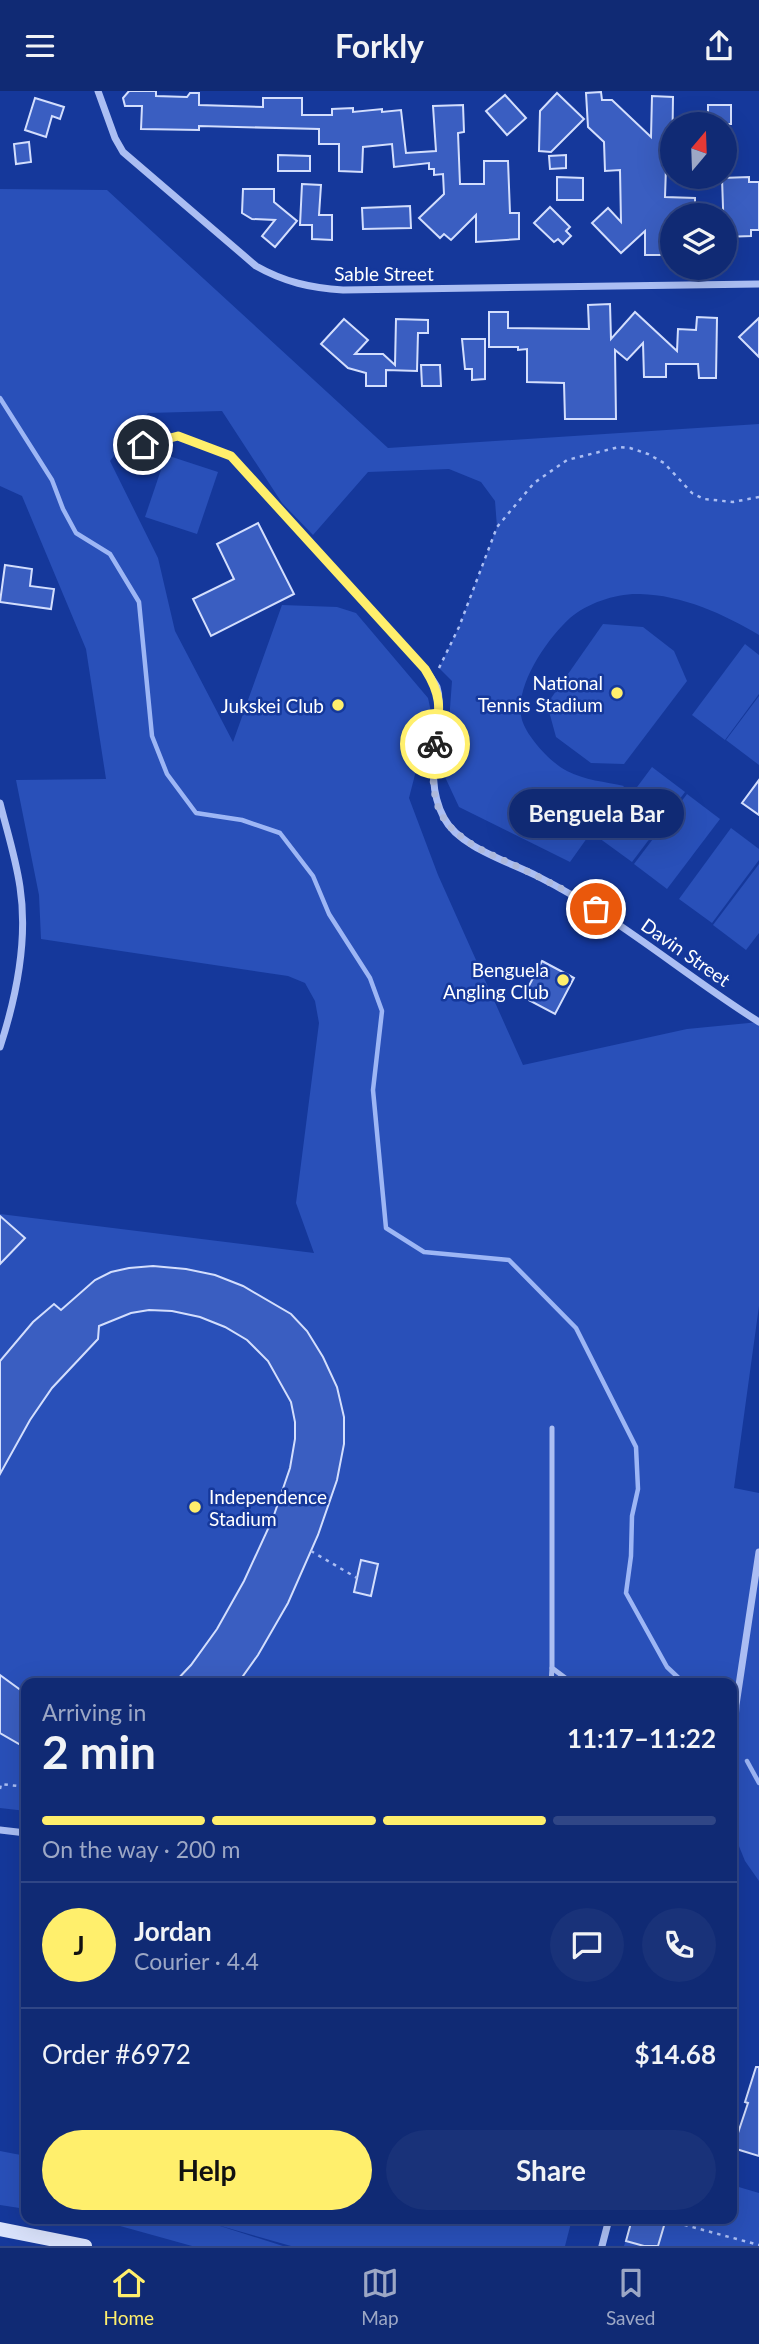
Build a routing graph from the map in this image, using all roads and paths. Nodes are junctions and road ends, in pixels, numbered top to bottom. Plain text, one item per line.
1 (98, 91) edge
2 (759, 284) edge
3 (143, 445) dead end
4 (759, 497) edge
5 (425, 669) junction
6 (0, 803) edge
7 (759, 1022) edge
8 (0, 1048) edge
9 (552, 1428) dead end
10 (311, 1551) dead end
11 (759, 1552) edge
12 (357, 1578) dead end
13 (552, 1668) junction
14 (551, 1678) edge
15 (565, 1678) edge
16 (737, 1698) edge
17 (21, 1786) edge
18 (0, 1789) edge
19 (0, 1830) edge
20 (21, 1832) edge
21 (608, 2224) edge
22 (681, 2224) edge
23 (0, 2229) edge
24 (759, 2245) edge
25 (85, 2246) edge
26 (602, 2246) edge

1 - 2 street, Sable Street
3 - 5 street, Davin Street
4 - 5 path
5 - 7 street, Davin Street
6 - 8 street
9 - 13 lane
10 - 12 path
11 - 16 street
13 - 14 lane
13 - 15 lane
17 - 18 path
19 - 20 street
21 - 26 street
22 - 24 path
23 - 25 main road

